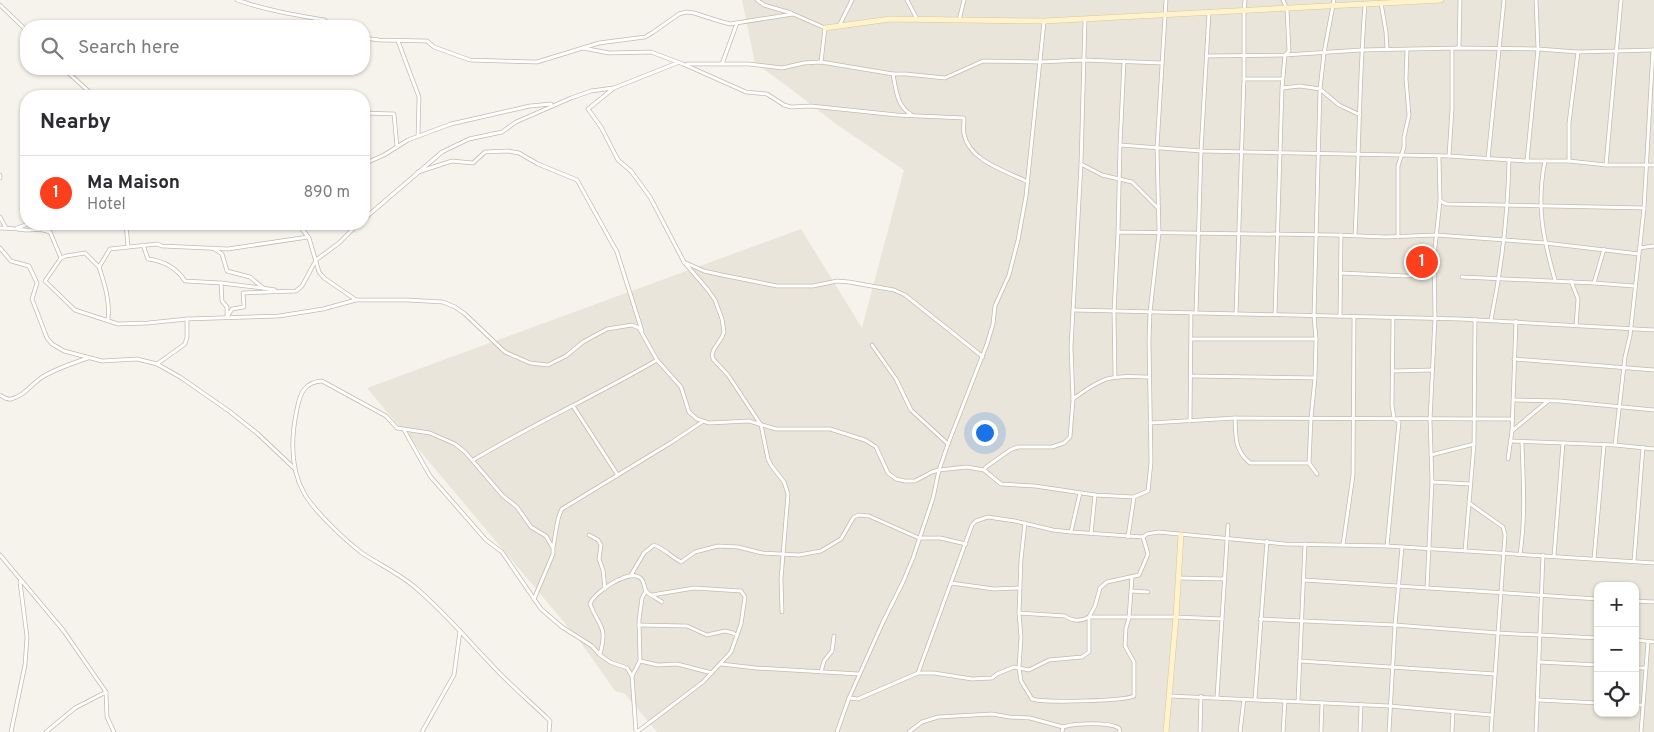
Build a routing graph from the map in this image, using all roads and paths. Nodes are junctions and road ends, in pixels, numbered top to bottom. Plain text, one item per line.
1 (237, 0) edge
2 (757, 0) edge
3 (852, 0) edge
4 (907, 0) edge
5 (964, 0) edge
6 (1166, 0) edge
7 (1245, 0) edge
8 (1283, 0) edge
9 (1441, 0) edge
10 (1460, 0) edge
11 (1504, 0) edge
12 (1536, 0) edge
13 (1621, 0) edge
14 (1334, 2) edge
15 (1365, 3) junction
16 (1381, 3) junction
17 (0, 5) edge
18 (1287, 9) junction
19 (1244, 10) junction
20 (1209, 12) junction
21 (793, 14) junction
22 (1165, 14) junction
23 (917, 19) junction
24 (1085, 19) junction
25 (325, 20) edge
26 (959, 20) junction
27 (1044, 21) junction
28 (738, 23) junction
29 (20, 24) edge
30 (839, 26) junction
31 (825, 28) junction
32 (370, 39) edge
33 (398, 41) junction
34 (583, 48) junction
35 (1458, 48) junction
36 (1452, 49) junction
37 (1499, 49) junction
38 (1538, 49) junction
39 (1361, 50) junction
40 (1387, 50) junction
41 (1407, 50) junction
42 (1616, 50) junction
43 (1653, 50) edge
44 (1578, 52) junction
45 (1324, 53) junction
46 (1285, 55) junction
47 (1207, 56) junction
48 (1244, 56) junction
49 (1083, 60) junction
50 (1124, 61) junction
51 (821, 62) junction
52 (1040, 62) junction
53 (677, 63) junction
54 (1162, 63) junction
55 (683, 64) junction
56 (722, 64) junction
57 (893, 74) junction
58 (71, 75) edge
59 (1244, 79) junction
60 (1282, 80) junction
61 (614, 88) junction
62 (1282, 88) junction
63 (1320, 89) junction
64 (87, 90) edge
65 (554, 104) junction
66 (370, 113) edge
67 (1360, 115) junction
68 (930, 116) junction
69 (418, 136) junction
70 (1120, 145) junction
71 (397, 147) junction
72 (1157, 147) junction
73 (1201, 151) junction
74 (1240, 152) junction
75 (1280, 153) junction
76 (1320, 153) junction
77 (1360, 154) junction
78 (1402, 154) junction
79 (1439, 156) junction
80 (1449, 156) junction
81 (1488, 159) junction
82 (1510, 159) junction
83 (1527, 160) junction
84 (370, 161) edge
85 (1545, 161) junction
86 (1569, 161) junction
87 (1080, 164) junction
88 (1606, 165) junction
89 (1645, 165) junction
90 (1654, 165) edge
91 (418, 172) junction
92 (1119, 180) junction
93 (1028, 182) junction
94 (1440, 201) junction
95 (1508, 204) junction
96 (1540, 205) junction
97 (1159, 208) junction
98 (1644, 208) junction
99 (370, 214) edge
100 (0, 217) edge
101 (20, 227) edge
102 (0, 228) edge
103 (6, 228) junction
104 (16, 228) junction
105 (20, 229) edge
106 (44, 230) edge
107 (127, 230) edge
108 (303, 230) edge
109 (352, 230) edge
110 (1118, 232) junction
111 (1159, 234) junction
112 (1198, 234) junction
113 (1238, 234) junction
114 (1278, 234) junction
115 (1317, 235) junction
116 (1341, 235) junction
117 (1355, 235) junction
118 (1436, 235) junction
119 (308, 237) junction
120 (1398, 237) junction
121 (1505, 241) junction
122 (1544, 243) junction
123 (143, 245) junction
124 (128, 246) junction
125 (1654, 246) edge
126 (0, 248) edge
127 (212, 248) junction
128 (1639, 248) junction
129 (1604, 249) junction
130 (1639, 254) junction
131 (60, 258) junction
132 (316, 260) junction
133 (684, 262) junction
134 (98, 267) junction
135 (1341, 273) junction
136 (1435, 275) junction
137 (1462, 276) dead end
138 (1500, 278) junction
139 (1555, 280) junction
140 (1571, 281) junction
141 (221, 283) junction
142 (1594, 283) junction
143 (1634, 286) junction
144 (263, 288) junction
145 (278, 291) junction
146 (356, 300) junction
147 (1074, 310) junction
148 (1114, 312) junction
149 (1150, 312) junction
150 (1191, 313) junction
151 (1196, 313) junction
152 (1236, 314) junction
153 (1275, 315) junction
154 (1314, 316) junction
155 (1340, 316) junction
156 (1354, 316) junction
157 (227, 317) junction
158 (1393, 318) junction
159 (1435, 318) junction
160 (186, 319) junction
161 (1475, 319) junction
162 (108, 320) junction
163 (1491, 320) junction
164 (1516, 321) junction
165 (1576, 325) junction
166 (1630, 328) junction
167 (1654, 330) edge
168 (643, 333) junction
169 (1316, 339) junction
170 (1190, 340) junction
171 (872, 344) dead end
172 (982, 357) junction
173 (89, 358) junction
174 (1514, 359) junction
175 (657, 360) junction
176 (157, 364) junction
177 (1624, 367) junction
178 (1432, 370) junction
179 (1654, 370) edge
180 (1392, 371) junction
181 (1114, 376) junction
182 (1190, 376) junction
183 (1150, 377) junction
184 (1315, 378) junction
185 (0, 395) edge
186 (1073, 400) junction
187 (1513, 400) junction
188 (1549, 400) junction
189 (573, 406) junction
190 (1620, 407) junction
191 (1654, 410) edge
192 (1235, 418) junction
193 (1311, 418) junction
194 (1354, 418) junction
195 (1394, 418) junction
196 (1474, 418) junction
197 (1512, 418) junction
198 (1430, 420) junction
199 (1190, 421) junction
200 (702, 422) junction
201 (1150, 423) junction
202 (761, 425) junction
203 (404, 429) junction
204 (1512, 431) junction
205 (1510, 441) junction
206 (1522, 442) junction
207 (1563, 443) junction
208 (948, 444) junction
209 (1474, 444) junction
210 (1604, 445) junction
211 (1615, 445) junction
212 (1643, 447) junction
213 (1654, 449) edge
214 (1431, 455) junction
215 (1508, 458) dead end
216 (473, 460) junction
217 (1310, 463) junction
218 (296, 470) junction
219 (939, 470) junction
220 (984, 470) junction
221 (617, 474) junction
222 (1317, 474) dead end
223 (1432, 482) junction
224 (1470, 484) junction
225 (1080, 493) junction
226 (1095, 495) junction
227 (1134, 497) junction
228 (1469, 503) junction
229 (1026, 523) junction
230 (1228, 525) dead end
231 (1071, 532) junction
232 (1091, 534) junction
233 (589, 535) dead end
234 (1181, 535) junction
235 (1128, 537) junction
236 (1143, 537) junction
237 (919, 538) junction
238 (1227, 538) junction
239 (1267, 541) junction
240 (966, 544) junction
241 (1305, 544) junction
242 (1343, 545) junction
243 (1387, 546) junction
244 (1402, 547) junction
245 (553, 548) junction
246 (1428, 549) junction
247 (1465, 551) junction
248 (1504, 552) junction
249 (783, 554) junction
250 (1520, 554) junction
251 (1543, 555) junction
252 (0, 556) edge
253 (1554, 556) junction
254 (1594, 559) junction
255 (1634, 561) junction
256 (1654, 563) edge
257 (631, 575) junction
258 (1132, 578) junction
259 (1178, 578) junction
260 (1224, 579) junction
261 (1304, 580) junction
262 (20, 581) junction
263 (951, 583) junction
264 (1398, 587) junction
265 (1020, 588) junction
266 (1428, 588) junction
267 (605, 589) junction
268 (646, 590) junction
269 (1131, 591) junction
270 (1148, 592) dead end
271 (1500, 593) junction
272 (652, 595) junction
273 (1541, 595) junction
274 (534, 599) junction
275 (1594, 599) edge
276 (1639, 601) edge
277 (662, 602) dead end
278 (1654, 602) edge
279 (782, 612) dead end
280 (1019, 613) junction
281 (1089, 617) junction
282 (1176, 617) junction
283 (1129, 618) junction
284 (1222, 619) junction
285 (1260, 619) junction
286 (1302, 620) junction
287 (639, 625) junction
288 (1395, 625) junction
289 (460, 630) junction
290 (1498, 634) junction
291 (1540, 635) junction
292 (737, 636) junction
293 (834, 636) dead end
294 (1594, 638) edge
295 (1639, 641) edge
296 (1648, 642) junction
297 (1654, 642) edge
298 (600, 655) junction
299 (640, 661) junction
300 (1300, 661) junction
301 (1539, 662) junction
302 (721, 664) junction
303 (1594, 665) edge
304 (1393, 667) junction
305 (1019, 668) junction
306 (1639, 668) edge
307 (1646, 668) junction
308 (821, 672) junction
309 (712, 673) junction
310 (918, 673) junction
311 (859, 674) junction
312 (1495, 674) junction
313 (632, 676) junction
314 (106, 692) junction
315 (1169, 696) junction
316 (1201, 696) junction
317 (1217, 697) junction
318 (849, 698) junction
319 (1244, 699) junction
320 (1256, 699) junction
321 (1285, 700) junction
322 (1538, 700) junction
323 (1298, 701) junction
324 (1322, 702) junction
325 (1594, 703) edge
326 (1361, 705) junction
327 (1639, 705) edge
328 (1642, 705) junction
329 (1390, 706) junction
330 (1454, 711) junction
331 (1491, 715) junction
332 (1063, 727) junction
333 (911, 731) edge
334 (11, 732) edge
335 (46, 732) edge
336 (114, 732) edge
337 (422, 732) edge
338 (550, 732) edge
339 (636, 732) edge
340 (838, 732) edge
341 (1062, 732) edge
342 (1120, 732) edge
343 (1166, 732) edge
344 (1200, 732) edge
345 (1240, 732) edge
346 (1283, 732) edge
347 (1321, 732) edge
348 (1360, 732) edge
349 (1389, 732) edge
350 (1452, 732) edge
351 (1490, 732) edge
352 (1536, 732) edge
353 (1641, 732) edge

1 - 25 street
2 - 21 street
3 - 30 street
4 - 23 street
5 - 26 street
6 - 22 street
7 - 19 street
8 - 18 street
9 - 16 street
10 - 35 street
11 - 37 street
12 - 38 street
13 - 42 street
14 - 15 street
14 - 18 street
14 - 45 street
15 - 16 street
15 - 39 street
16 - 40 street
17 - 29 street
18 - 19 street
18 - 46 street
19 - 20 street
19 - 48 street
20 - 22 street
20 - 47 street
21 - 28 street
21 - 31 street
22 - 24 street
22 - 54 street
23 - 26 street
23 - 30 street
24 - 27 street
24 - 49 street
26 - 27 street
27 - 52 street
28 - 34 street
28 - 56 street
30 - 31 street
31 - 51 street
32 - 33 street
33 - 34 street
33 - 69 street
34 - 53 street
35 - 36 street
35 - 37 street
36 - 41 street
36 - 80 street
37 - 38 street
37 - 81 street
38 - 44 street
38 - 83 street
39 - 40 street
39 - 45 street
39 - 67 street
40 - 41 street
41 - 78 street
42 - 43 street
42 - 44 street
42 - 88 street
43 - 89 street
44 - 86 street
45 - 46 street
45 - 63 street
46 - 48 street
46 - 60 street
47 - 48 street
47 - 73 street
48 - 59 street
49 - 50 street
49 - 52 street
49 - 87 street
50 - 54 street
50 - 70 street
51 - 56 street
51 - 57 street
52 - 57 street
52 - 93 street
53 - 55 street
53 - 61 street
54 - 72 street
55 - 56 street
55 - 68 street
57 - 68 street
58 - 64 street
59 - 60 street
59 - 74 street
60 - 62 street
61 - 65 street
61 - 133 street
62 - 63 street
62 - 75 street
63 - 67 street
63 - 76 street
65 - 69 street
65 - 91 street
66 - 71 street
67 - 77 street
68 - 93 street
69 - 71 street
70 - 72 street
70 - 92 street
71 - 84 street
72 - 73 street
72 - 97 street
73 - 74 street
73 - 112 street
74 - 75 street
74 - 113 street
75 - 76 street
75 - 114 street
76 - 77 street
76 - 115 street
77 - 78 street
77 - 117 street
78 - 79 street
78 - 120 street
79 - 80 street
79 - 94 street
80 - 81 street
81 - 82 street
82 - 83 street
82 - 95 street
83 - 85 street
85 - 86 street
85 - 96 street
86 - 88 street
87 - 92 street
87 - 147 street
88 - 89 street
89 - 90 street
89 - 98 street
91 - 99 street
91 - 168 street
92 - 97 street
92 - 110 street
93 - 172 street
94 - 95 street
94 - 118 street
95 - 96 street
95 - 121 street
96 - 98 street
96 - 122 street
97 - 111 street
98 - 128 street
100 - 103 street
101 - 104 street
102 - 103 street
103 - 104 street
104 - 105 street
106 - 131 street
107 - 124 street
108 - 119 street
109 - 132 street
110 - 111 street
110 - 148 street
111 - 112 street
111 - 149 street
112 - 113 street
112 - 151 street
113 - 114 street
113 - 152 street
114 - 115 street
114 - 153 street
115 - 116 street
115 - 154 street
116 - 117 street
116 - 135 street
117 - 120 street
118 - 120 street
118 - 121 street
118 - 136 street
119 - 127 street
119 - 132 street
121 - 122 street
121 - 138 street
122 - 129 street
122 - 139 street
123 - 124 street
123 - 127 street
123 - 141 street
124 - 134 street
125 - 128 street
126 - 173 street
127 - 144 street
128 - 130 street
129 - 130 street
129 - 142 street
130 - 143 street
131 - 134 street
131 - 162 street
132 - 145 street
132 - 146 street
133 - 172 street
133 - 202 street
134 - 162 street
135 - 136 street
135 - 155 street
136 - 159 street
137 - 138 street
138 - 139 street
138 - 163 street
139 - 140 street
140 - 142 street
140 - 165 street
141 - 144 street
141 - 157 street
142 - 143 street
143 - 166 street
144 - 145 street
145 - 157 street
146 - 157 street
146 - 168 street
147 - 148 street
147 - 186 street
148 - 149 street
148 - 181 street
149 - 150 street
149 - 183 street
150 - 151 street
150 - 170 street
151 - 152 street
152 - 153 street
153 - 154 street
154 - 155 street
154 - 169 street
155 - 156 street
156 - 158 street
156 - 194 street
157 - 160 street
158 - 159 street
158 - 180 street
159 - 161 street
159 - 178 street
160 - 162 street
160 - 176 street
161 - 163 street
161 - 196 street
163 - 164 street
164 - 165 street
164 - 174 street
165 - 166 street
166 - 167 street
166 - 177 street
168 - 175 street
169 - 170 street
169 - 184 street
170 - 182 street
171 - 208 street
172 - 208 street
173 - 176 street
173 - 185 street
174 - 177 street
174 - 187 street
175 - 189 street
175 - 200 street
176 - 218 street
177 - 179 street
177 - 190 street
178 - 180 street
178 - 198 street
180 - 195 street
181 - 183 street
181 - 186 street
182 - 184 street
182 - 199 street
183 - 201 street
184 - 193 street
186 - 220 street
187 - 188 street
187 - 197 street
188 - 190 street
188 - 204 street
189 - 216 street
189 - 221 street
190 - 191 street
190 - 211 street
192 - 193 street
192 - 199 street
192 - 217 street
193 - 194 street
193 - 217 street
194 - 195 street
194 - 242 street
195 - 198 street
195 - 243 street
196 - 197 street
196 - 198 street
196 - 209 street
197 - 204 street
198 - 214 street
199 - 201 street
200 - 202 street
200 - 221 street
201 - 227 street
202 - 219 street
202 - 249 street
203 - 216 street
203 - 218 street
203 - 274 street
204 - 205 street
205 - 206 street
205 - 215 street
206 - 207 street
206 - 250 street
207 - 210 street
207 - 253 street
208 - 219 street
209 - 214 street
209 - 224 street
210 - 211 street
210 - 254 street
211 - 212 street
212 - 213 street
212 - 255 street
214 - 223 street
216 - 245 street
217 - 222 street
218 - 289 street
219 - 220 street
219 - 237 street
220 - 225 street
221 - 245 street
223 - 224 street
223 - 246 street
224 - 228 street
225 - 226 street
225 - 231 street
226 - 227 street
226 - 232 street
227 - 235 street
228 - 247 street
228 - 248 street
229 - 231 street
229 - 240 street
229 - 265 street
230 - 238 street
231 - 232 street
232 - 235 street
233 - 267 street
234 - 236 street
234 - 238 street
234 - 259 street
235 - 236 street
236 - 258 street
237 - 240 street
237 - 249 street
237 - 311 street
238 - 239 street
238 - 260 street
239 - 241 street
239 - 285 street
240 - 263 street
241 - 242 street
241 - 261 street
242 - 243 street
243 - 244 street
244 - 246 street
244 - 264 street
245 - 274 street
246 - 247 street
246 - 266 street
247 - 248 street
248 - 250 street
248 - 271 street
249 - 257 street
249 - 279 street
250 - 251 street
251 - 253 street
251 - 273 street
252 - 262 street
253 - 254 street
254 - 255 street
255 - 256 street
257 - 267 street
257 - 268 street
258 - 269 street
258 - 281 street
259 - 260 street
259 - 282 street
260 - 284 street
261 - 264 street
261 - 286 street
262 - 314 street
262 - 334 street
263 - 265 street
263 - 310 street
264 - 266 street
264 - 288 street
265 - 280 street
266 - 271 street
267 - 298 street
268 - 272 street
268 - 287 street
269 - 270 street
269 - 283 street
271 - 273 street
271 - 290 street
272 - 277 street
272 - 292 street
273 - 275 street
273 - 291 street
274 - 298 street
276 - 278 street
280 - 281 street
280 - 305 street
281 - 283 street
281 - 305 street
282 - 283 street
282 - 284 street
282 - 315 street
283 - 305 street
284 - 317 street
285 - 286 street
285 - 320 street
286 - 288 street
286 - 300 street
287 - 292 street
287 - 299 street
288 - 290 street
288 - 304 street
289 - 337 street
289 - 338 street
290 - 291 street
290 - 312 street
291 - 294 street
291 - 301 street
292 - 302 street
293 - 308 street
295 - 296 street
296 - 297 street
296 - 307 street
298 - 313 street
299 - 309 street
299 - 313 street
300 - 304 street
300 - 323 street
301 - 303 street
301 - 322 street
302 - 308 street
302 - 309 street
304 - 312 street
304 - 329 street
305 - 310 street
306 - 307 street
307 - 328 street
308 - 311 street
309 - 339 street
310 - 318 street
311 - 318 street
312 - 331 street
313 - 339 street
314 - 335 street
314 - 336 street
315 - 316 street
315 - 343 street
316 - 317 street
316 - 344 street
317 - 319 street
318 - 340 street
319 - 320 street
319 - 345 street
320 - 321 street
321 - 323 street
321 - 346 street
322 - 325 street
322 - 352 street
323 - 324 street
324 - 326 street
324 - 347 street
326 - 329 street
326 - 348 street
327 - 328 street
328 - 353 street
329 - 330 street
329 - 349 street
330 - 331 street
330 - 350 street
331 - 351 street
332 - 333 street
332 - 341 street
332 - 342 street

